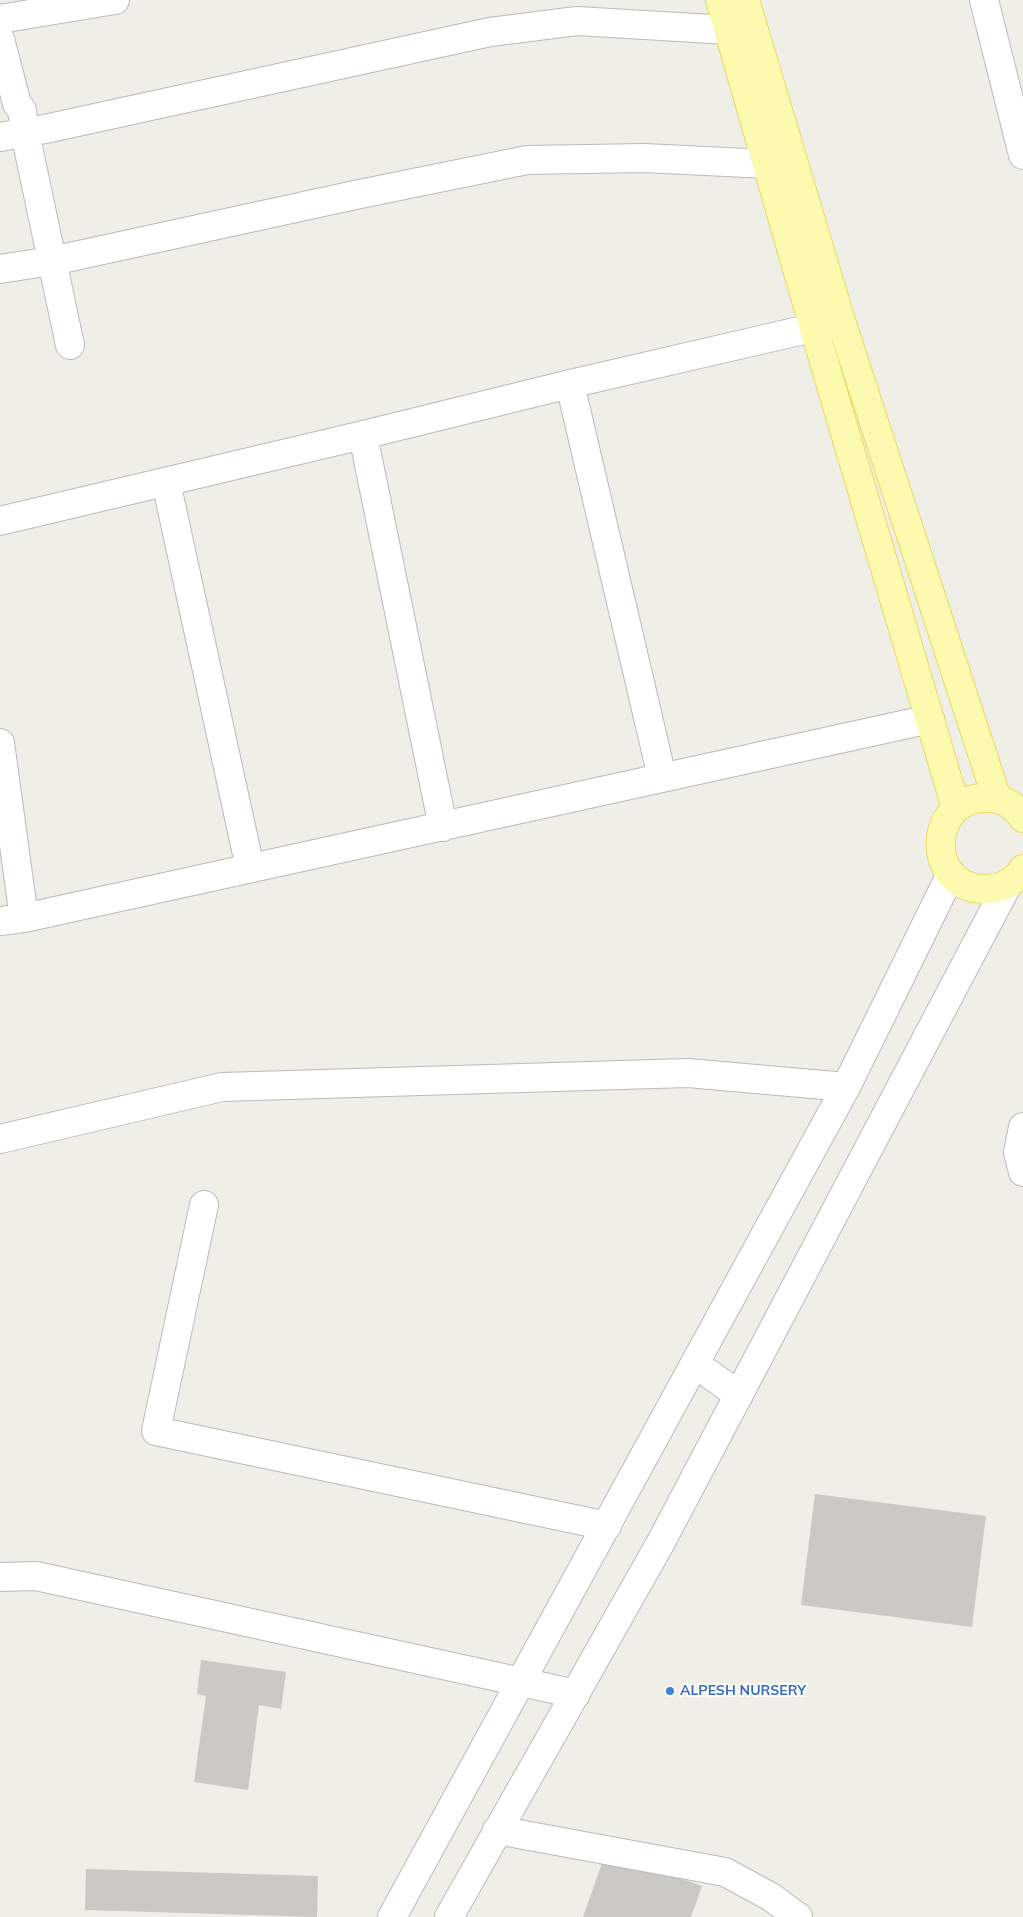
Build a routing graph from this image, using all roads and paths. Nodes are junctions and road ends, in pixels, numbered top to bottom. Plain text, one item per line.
1 (115, 0) edge
2 (720, 0) edge
3 (745, 0) edge
4 (984, 0) edge
5 (0, 19) edge
6 (728, 30) junction
7 (0, 40) edge
8 (13, 135) edge
9 (1023, 155) edge
10 (767, 164) junction
11 (52, 261) junction
12 (0, 269) edge
13 (841, 321) junction
14 (814, 328) junction
15 (70, 345) dead end
16 (570, 384) junction
17 (363, 435) junction
18 (166, 482) junction
19 (0, 521) edge
20 (930, 719) junction
21 (0, 743) edge
22 (662, 777) junction
23 (997, 798) junction
24 (956, 808) junction
25 (1023, 816) edge
26 (443, 827) junction
27 (250, 868) junction
28 (951, 874) junction
29 (1016, 877) edge
30 (12, 919) edge
31 (846, 1087) junction
32 (1023, 1127) edge
33 (0, 1138) edge
34 (1023, 1172) edge
35 (204, 1205) dead end
36 (695, 1364) junction
37 (739, 1395) junction
38 (607, 1526) junction
39 (0, 1578) edge
40 (521, 1682) junction
41 (576, 1694) junction
42 (497, 1830) junction
43 (392, 1917) edge
44 (449, 1917) edge
45 (798, 1917) edge

1 - 5 street
2 - 6 main road
3 - 13 main road
4 - 9 street
6 - 8 street
6 - 10 main road
7 - 8 street
8 - 11 street
10 - 11 street
10 - 14 main road
11 - 12 street
11 - 15 street
13 - 14 street
13 - 23 main road
14 - 16 street
14 - 20 main road
16 - 17 street
16 - 22 street
17 - 18 street
17 - 26 street
18 - 19 street
18 - 27 street
20 - 22 street
20 - 24 main road
21 - 30 street
22 - 26 street
23 - 24 main road
23 - 25 main road
24 - 28 main road
26 - 27 street
27 - 30 street
28 - 29 main road
28 - 31 street
29 - 37 street
31 - 33 street
31 - 36 street
32 - 34 street
35 - 38 street
36 - 37 street
36 - 38 street
37 - 41 street
38 - 40 street
39 - 40 street
40 - 41 street
40 - 43 street
41 - 42 street
42 - 44 street
42 - 45 street

